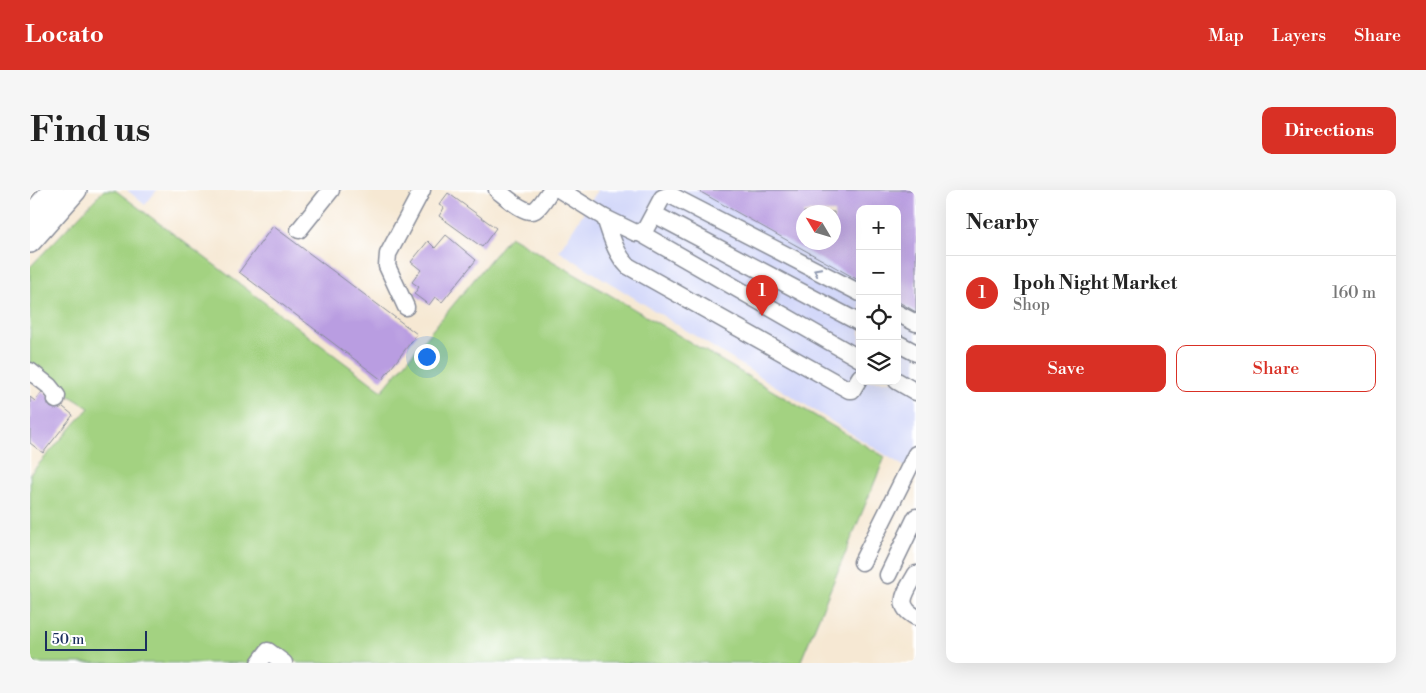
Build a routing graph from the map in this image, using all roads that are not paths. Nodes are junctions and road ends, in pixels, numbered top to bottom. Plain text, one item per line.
1 (53, 190) edge
2 (76, 190) edge
3 (332, 190) edge
4 (422, 190) edge
5 (497, 190) edge
6 (551, 190) edge
7 (560, 190) edge
8 (654, 214) junction
9 (30, 217) edge
10 (605, 218) junction
11 (300, 230) dead end
12 (640, 233) junction
13 (30, 242) edge
14 (856, 291) edge
15 (406, 307) dead end
16 (901, 315) edge
17 (856, 321) edge
18 (916, 323) edge
19 (901, 345) edge
20 (916, 353) edge
21 (856, 358) edge
22 (30, 371) edge
23 (901, 383) edge
24 (856, 384) edge
25 (916, 392) edge
26 (56, 400) dead end
27 (916, 454) edge
28 (916, 517) edge
29 (862, 562) dead end
30 (916, 574) edge
31 (888, 575) dead end
32 (916, 617) edge
33 (263, 657) edge
34 (284, 663) edge

1 - 9 main road
2 - 13 main road
3 - 11 street
4 - 15 street
5 - 6 street
7 - 10 street
8 - 12 street
14 -> 8 street
8 - 17 street
10 - 12 street
10 - 24 street
12 - 21 street
16 - 18 street
19 - 20 street
22 - 26 street
23 - 25 street
27 - 29 street
28 - 31 street
30 - 32 street
33 - 34 street

